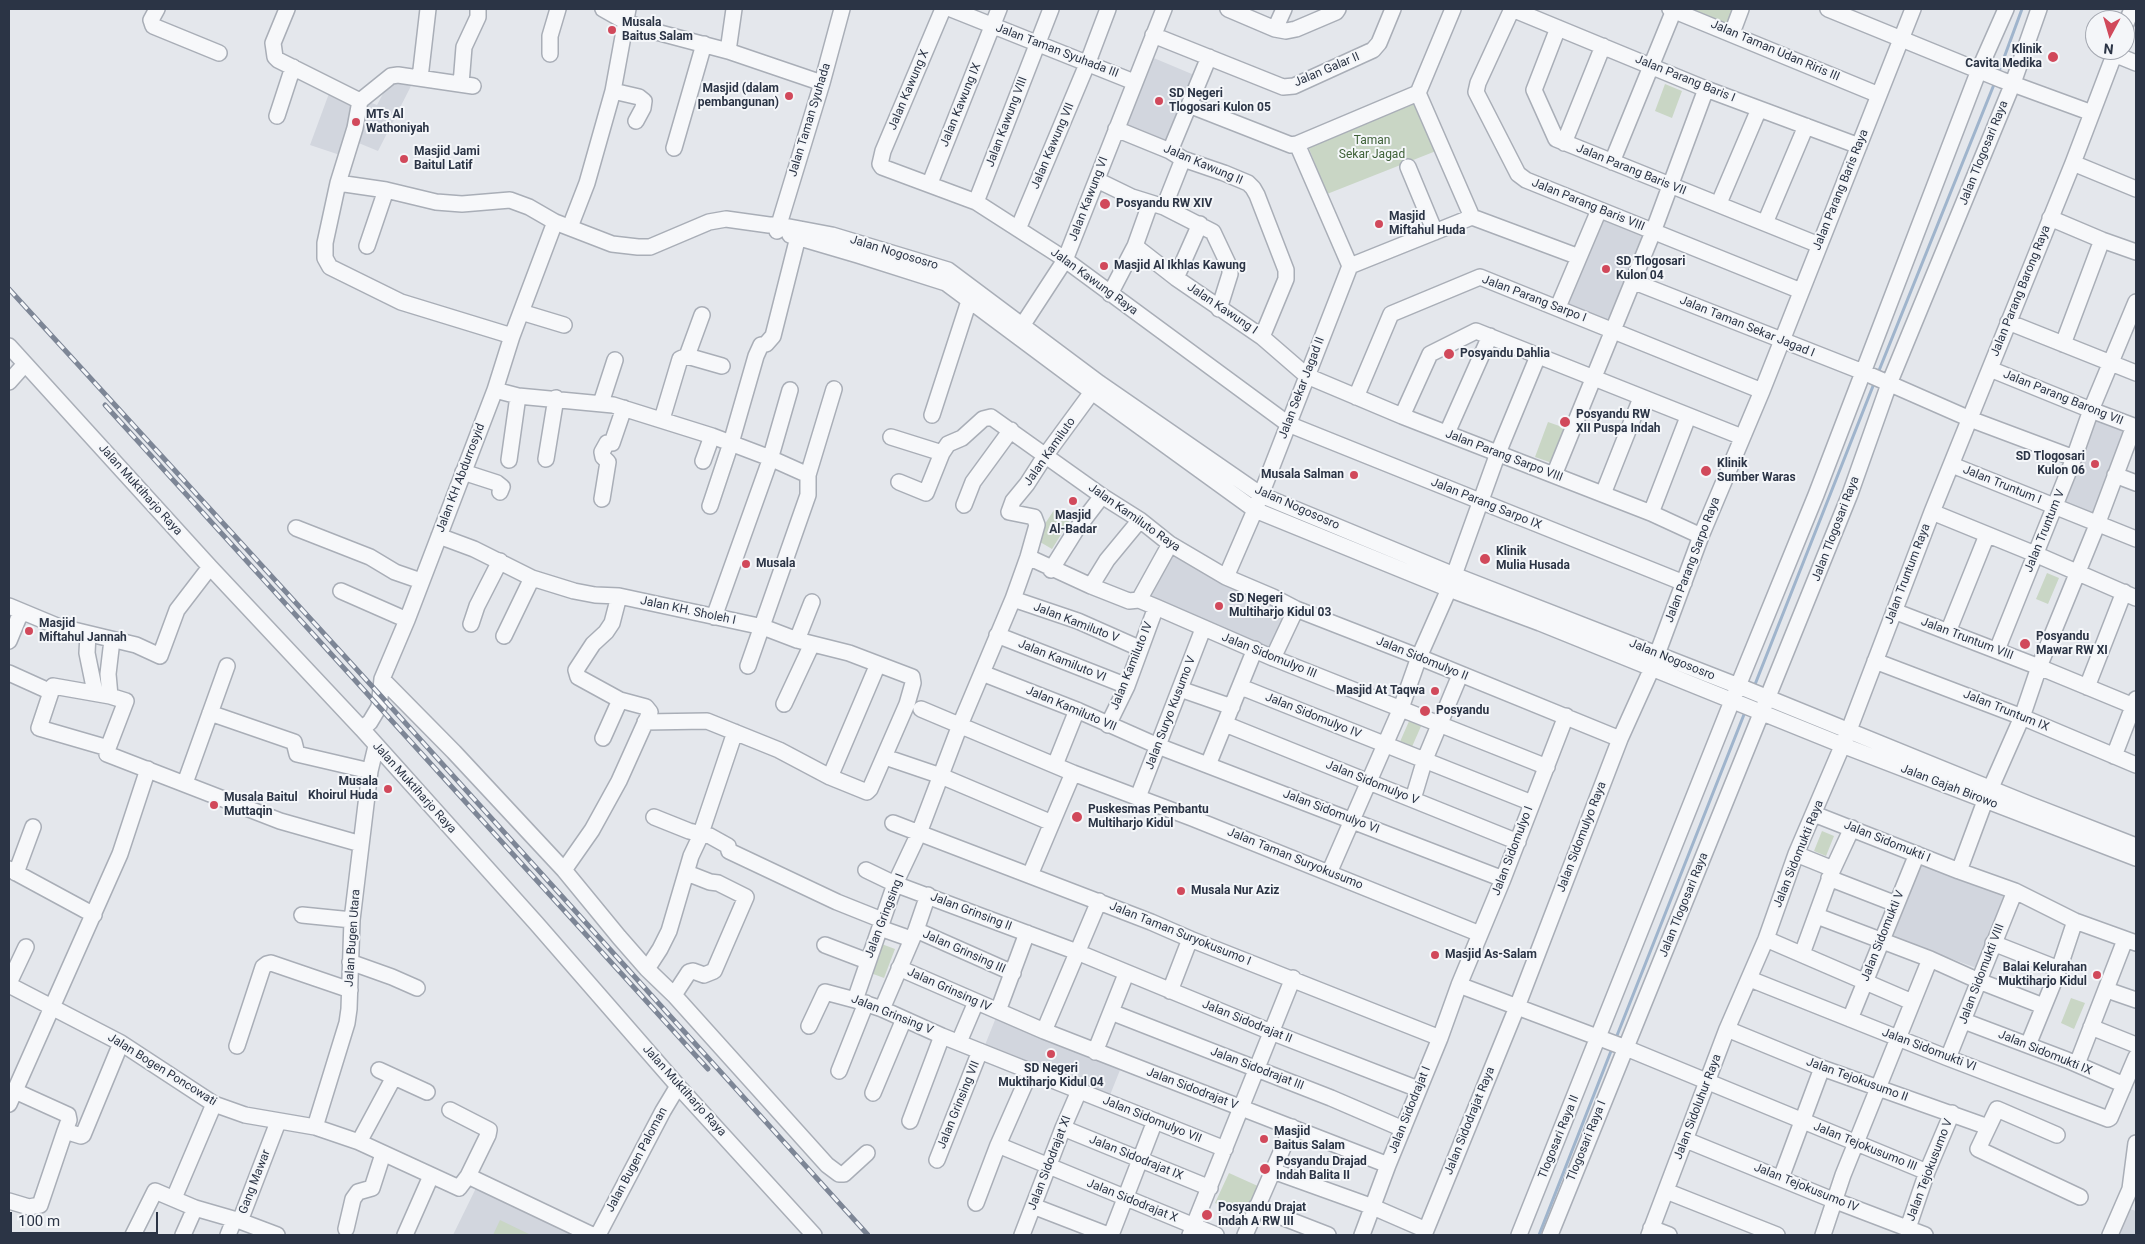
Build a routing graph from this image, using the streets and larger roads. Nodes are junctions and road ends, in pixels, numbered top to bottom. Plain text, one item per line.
1 (157, 9) edge
2 (286, 9) edge
3 (428, 9) edge
4 (478, 9) edge
5 (558, 9) edge
6 (603, 9) edge
7 (734, 9) edge
8 (842, 9) edge
9 (943, 9) edge
10 (951, 9) edge
11 (999, 9) edge
12 (1051, 9) edge
13 (1108, 9) edge
14 (1164, 9) edge
15 (1228, 9) edge
16 (1284, 9) edge
17 (1338, 9) edge
18 (1393, 9) edge
19 (1452, 9) edge
20 (1512, 9) edge
21 (1741, 9) edge
22 (1828, 9) edge
23 (1914, 9) edge
24 (2006, 9) edge
25 (2039, 9) edge
26 (1672, 10) edge
27 (627, 15) edge
28 (992, 26) junction
29 (1558, 28) junction
30 (1275, 29) junction
31 (1732, 33) junction
32 (1153, 35) junction
33 (1902, 39) junction
34 (1037, 43) junction
35 (704, 44) junction
36 (1603, 46) junction
37 (728, 51) junction
38 (219, 53) dead end
39 (550, 54) dead end
40 (1209, 57) junction
41 (2112, 60) edge
42 (1088, 62) junction
43 (1652, 67) junction
44 (293, 68) junction
45 (1982, 71) junction
46 (420, 78) junction
47 (1134, 82) junction
48 (2007, 82) junction
49 (822, 83) junction
50 (1706, 89) junction
51 (613, 91) junction
52 (1418, 93) junction
53 (1879, 95) junction
54 (360, 100) junction
55 (1189, 105) junction
56 (1759, 109) junction
57 (2092, 112) junction
58 (277, 116) dead end
59 (636, 121) dead end
60 (1806, 126) junction
61 (1116, 129) junction
62 (1297, 144) junction
63 (1564, 144) junction
64 (1859, 146) junction
65 (674, 148) dead end
66 (1177, 155) junction
67 (1612, 162) junction
68 (2073, 163) junction
69 (1408, 167) dead end
70 (885, 168) joint
71 (1097, 180) junction
72 (338, 183) junction
73 (930, 183) junction
74 (1669, 186) junction
75 (2136, 189) edge
76 (386, 190) junction
77 (976, 202) junction
78 (1719, 203) junction
79 (1157, 206) junction
80 (1599, 210) junction
81 (1472, 217) junction
82 (2050, 218) junction
83 (552, 220) junction
84 (1765, 223) junction
85 (1200, 224) junction
86 (570, 227) junction
87 (775, 227) junction
88 (1018, 229) junction
89 (1436, 232) junction
90 (1653, 232) junction
91 (799, 233) junction
92 (2102, 240) junction
93 (1819, 245) junction
94 (366, 246) dead end
95 (1135, 246) junction
96 (860, 248) junction
97 (2136, 250) edge
98 (1579, 257) junction
99 (1065, 260) junction
100 (1350, 266) junction
101 (1176, 278) junction
102 (1632, 281) junction
103 (1801, 291) junction
104 (1110, 294) junction
105 (969, 301) junction
106 (2136, 302) edge
107 (1558, 307) junction
108 (1219, 308) junction
109 (521, 312) junction
110 (702, 315) dead end
111 (2008, 322) junction
112 (564, 325) dead end
113 (1019, 330) junction
114 (1612, 330) junction
115 (512, 336) junction
116 (1490, 336) junction
117 (1262, 337) junction
118 (1780, 341) junction
119 (2063, 344) junction
120 (9, 346) edge
121 (687, 356) junction
122 (1538, 356) junction
123 (615, 360) dead end
124 (2110, 363) junction
125 (25, 364) junction
126 (722, 366) dead end
127 (1990, 369) junction
128 (1865, 373) junction
129 (2136, 373) edge
130 (1307, 376) junction
131 (1593, 377) junction
132 (9, 382) edge
133 (1887, 383) junction
134 (834, 389) dead end
135 (494, 390) junction
136 (790, 390) dead end
137 (1762, 390) junction
138 (1092, 392) junction
139 (518, 396) junction
140 (1356, 397) junction
141 (556, 398) junction
142 (1641, 398) junction
143 (601, 403) junction
144 (624, 408) junction
145 (2090, 410) junction
146 (932, 415) dead end
147 (1402, 416) junction
148 (1688, 418) junction
149 (662, 419) junction
150 (1970, 419) junction
151 (1288, 424) junction
152 (2135, 426) edge
153 (1010, 430) junction
154 (1447, 433) junction
155 (712, 436) junction
156 (891, 437) dead end
157 (1742, 437) junction
158 (731, 443) junction
159 (942, 453) junction
160 (1498, 453) junction
161 (1045, 456) junction
162 (770, 458) junction
163 (2074, 458) junction
164 (546, 459) dead end
165 (509, 460) dead end
166 (703, 461) dead end
167 (1952, 465) junction
168 (463, 472) junction
169 (808, 475) junction
170 (1554, 475) junction
171 (2115, 475) junction
172 (899, 482) dead end
173 (2136, 483) edge
174 (500, 492) dead end
175 (1603, 494) junction
176 (1261, 495) junction
177 (1102, 496) junction
178 (602, 500) dead end
179 (1482, 502) junction
180 (964, 505) dead end
181 (710, 506) dead end
182 (2055, 506) junction
183 (1255, 510) junction
184 (1009, 512) joint
185 (1932, 512) junction
186 (1651, 513) junction
187 (1140, 520) junction
188 (2096, 524) junction
189 (296, 528) dead end
190 (1987, 535) junction
191 (439, 536) junction
192 (1701, 536) junction
193 (2136, 539) edge
194 (1170, 544) junction
195 (2035, 554) junction
196 (1028, 557) junction
197 (500, 561) junction
198 (210, 567) junction
199 (1052, 570) junction
200 (2078, 573) junction
201 (1226, 577) junction
202 (532, 578) junction
203 (421, 581) junction
204 (1451, 582) junction
205 (1684, 584) junction
206 (1091, 586) junction
207 (341, 591) dead end
208 (2130, 595) edge
209 (619, 596) junction
210 (1013, 599) junction
211 (1139, 600) junction
212 (812, 602) dead end
213 (1156, 607) junction
214 (15, 609) edge
215 (1296, 610) junction
216 (1894, 611) junction
217 (714, 618) junction
218 (407, 620) junction
219 (471, 624) dead end
220 (763, 627) junction
221 (1203, 629) junction
222 (1948, 632) junction
223 (88, 634) junction
224 (997, 635) junction
225 (504, 636) dead end
226 (112, 640) junction
227 (797, 640) junction
228 (9, 641) edge
229 (812, 644) junction
230 (1139, 648) junction
231 (1255, 649) junction
232 (1997, 650) junction
233 (1656, 654) junction
234 (1419, 657) junction
235 (1273, 658) junction
236 (1874, 661) junction
237 (878, 664) junction
238 (227, 666) dead end
239 (748, 666) dead end
240 (2039, 667) junction
241 (1652, 668) junction
242 (9, 673) edge
243 (982, 673) junction
244 (1460, 675) junction
245 (382, 679) junction
246 (1127, 686) junction
247 (1241, 687) junction
248 (2087, 687) junction
249 (1180, 689) junction
250 (51, 692) junction
251 (95, 692) junction
252 (1739, 694) junction
253 (110, 696) junction
254 (620, 700) junction
255 (784, 704) dead end
256 (1764, 704) junction
257 (2135, 704) edge
258 (914, 706) junction
259 (1232, 708) junction
260 (1401, 708) junction
261 (1077, 710) junction
262 (210, 713) junction
263 (1566, 716) junction
264 (2022, 717) junction
265 (644, 722) junction
266 (1225, 724) junction
267 (1440, 724) junction
268 (960, 725) junction
269 (1108, 725) junction
270 (362, 730) junction
271 (1849, 730) junction
272 (735, 732) junction
273 (603, 738) dead end
274 (1620, 739) junction
275 (1386, 745) junction
276 (1842, 745) junction
277 (376, 746) junction
278 (1158, 746) junction
279 (108, 748) junction
280 (2114, 756) junction
281 (885, 757) junction
282 (1426, 759) junction
283 (1055, 765) junction
284 (1208, 765) junction
285 (2136, 765) edge
286 (1547, 767) junction
287 (148, 769) junction
288 (370, 771) junction
289 (1073, 773) junction
290 (941, 776) junction
291 (830, 777) junction
292 (1369, 781) junction
293 (185, 784) junction
294 (1988, 795) junction
295 (1138, 798) junction
296 (1413, 799) junction
297 (1532, 802) junction
298 (1814, 814) junction
299 (654, 817) dead end
300 (1352, 820) junction
301 (893, 822) dead end
302 (2057, 822) junction
303 (1052, 823) junction
304 (32, 827) dead end
305 (1852, 828) junction
306 (919, 833) junction
307 (700, 834) junction
308 (1518, 842) junction
309 (361, 844) junction
310 (2136, 846) edge
311 (1796, 854) junction
312 (1917, 854) junction
313 (2136, 858) edge
314 (564, 870) junction
315 (866, 870) dead end
316 (12, 871) edge
317 (1959, 871) junction
318 (687, 872) junction
319 (1329, 872) junction
320 (1831, 874) junction
321 (1030, 875) junction
322 (1503, 879) junction
323 (895, 884) junction
324 (2015, 891) junction
325 (928, 895) junction
326 (1098, 901) junction
327 (1896, 904) junction
328 (94, 915) junction
329 (302, 915) dead end
330 (1817, 916) junction
331 (352, 920) junction
332 (2075, 921) junction
333 (881, 924) junction
334 (1027, 933) junction
335 (1480, 934) junction
336 (913, 935) junction
337 (1766, 938) junction
338 (1190, 939) junction
339 (1880, 941) junction
340 (2131, 941) edge
341 (1993, 943) junction
342 (825, 945) dead end
343 (26, 947) dead end
344 (1077, 952) junction
345 (1802, 954) junction
346 (1930, 959) junction
347 (867, 961) junction
348 (350, 962) junction
349 (647, 968) junction
350 (899, 968) junction
351 (2059, 969) junction
352 (1013, 973) junction
353 (1126, 974) junction
354 (1293, 978) junction
355 (1750, 979) junction
356 (1865, 981) junction
357 (1979, 981) junction
358 (9, 984) edge
359 (1459, 985) junction
360 (416, 988) dead end
361 (350, 990) junction
362 (2107, 990) junction
363 (1170, 991) junction
364 (674, 995) junction
365 (2136, 1000) edge
366 (860, 1002) junction
367 (976, 1002) junction
368 (1912, 1002) junction
369 (2043, 1006) junction
370 (1517, 1007) junction
371 (51, 1008) junction
372 (882, 1009) junction
373 (998, 1011) junction
374 (1111, 1012) junction
375 (1850, 1018) junction
376 (904, 1019) junction
377 (1964, 1021) junction
378 (809, 1026) dead end
379 (2091, 1027) junction
380 (1728, 1029) junction
381 (1044, 1031) junction
382 (1271, 1032) junction
383 (942, 1036) junction
384 (1440, 1038) junction
385 (1601, 1039) junction
386 (1898, 1039) junction
387 (959, 1042) junction
388 (121, 1043) junction
389 (2028, 1045) junction
390 (2136, 1045) edge
391 (237, 1046) dead end
392 (1624, 1047) junction
393 (980, 1051) junction
394 (1095, 1052) junction
395 (2136, 1057) edge
396 (1948, 1058) junction
397 (2077, 1064) junction
398 (1822, 1068) junction
399 (1257, 1069) junction
400 (379, 1070) dead end
401 (1031, 1070) junction
402 (839, 1071) dead end
403 (394, 1077) junction
404 (1707, 1082) junction
405 (678, 1086) junction
406 (2124, 1088) junction
407 (1418, 1089) junction
408 (1878, 1089) junction
409 (1079, 1090) junction
410 (427, 1092) dead end
411 (873, 1093) dead end
412 (12, 1098) edge
413 (214, 1104) junction
414 (1242, 1108) junction
415 (450, 1110) dead end
416 (1952, 1113) junction
417 (910, 1121) dead end
418 (1154, 1121) junction
419 (278, 1122) junction
420 (1802, 1122) junction
421 (315, 1127) junction
422 (1292, 1127) junction
423 (1988, 1127) junction
424 (1062, 1128) junction
425 (1404, 1129) junction
426 (65, 1131) junction
427 (2057, 1135) dead end
428 (1686, 1140) junction
429 (359, 1142) junction
430 (2136, 1143) edge
431 (1856, 1144) junction
432 (998, 1145) junction
433 (1225, 1149) junction
434 (384, 1154) junction
435 (867, 1154) dead end
436 (937, 1160) dead end
437 (1140, 1160) junction
438 (1388, 1165) junction
439 (1048, 1167) junction
440 (1273, 1172) junction
441 (1927, 1172) junction
442 (431, 1176) junction
443 (1781, 1178) junction
444 (464, 1182) junction
445 (1210, 1188) junction
446 (1666, 1191) junction
447 (2080, 1197) dead end
448 (174, 1198) junction
449 (1127, 1198) junction
450 (1834, 1201) junction
451 (9, 1202) edge
452 (976, 1202) dead end
453 (1034, 1206) junction
454 (1256, 1207) junction
455 (1373, 1207) junction
456 (195, 1208) junction
457 (237, 1220) junction
458 (1908, 1228) junction
459 (346, 1229) dead end
460 (1192, 1231) edge
461 (1650, 1232) edge
462 (1425, 1233) edge
463 (271, 1234) edge
464 (1770, 1234) edge
465 (133, 1235) edge
466 (183, 1235) edge
467 (228, 1235) edge
468 (405, 1235) edge
469 (592, 1235) edge
470 (598, 1235) edge
471 (814, 1235) edge
472 (1022, 1235) edge
473 (1110, 1235) edge
474 (1216, 1235) edge
475 (1245, 1235) edge
476 (1328, 1235) edge
477 (1362, 1235) edge
478 (1519, 1235) edge
479 (1550, 1235) edge
480 (1669, 1235) edge
481 (1823, 1235) edge
482 (1925, 1235) edge
483 (2110, 1235) edge

1 - 38 street
2 - 44 street
3 - 46 street
4 - 46 street
5 - 39 street
6 - 27 street
7 - 37 street
8 - 49 street, Jalan Taman Syuhada
9 - 70 street, Jalan Kawung X
10 - 28 street, Jalan Taman Syuhada III
11 - 28 street, Jalan Kawung IX
12 - 34 street, Jalan Kawung VIII
13 - 42 street, Jalan Kawung VII
14 - 32 street, Jalan Kawung VI
15 - 30 street
16 - 30 street
17 - 30 street
18 - 40 street, Jalan Galar II
19 - 52 street
20 - 29 street, Jalan Parang Baris I
20 - 80 street, Jalan Parang Baris VIII
21 - 31 street
22 - 33 street
23 - 33 street, Jalan Parang Baris Raya
24 - 45 street
25 - 48 street, Jalan Tlogosari Raya
26 - 31 street, Jalan Taman Udan Riris III
26 - 43 street
27 - 35 street
27 - 51 street
28 - 34 street, Jalan Taman Syuhada III
28 - 73 street, Jalan Kawung IX
29 - 36 street, Jalan Parang Baris I
29 - 63 street, Jalan Parang Baris VII
31 - 53 street, Jalan Taman Udan Riris III
32 - 40 street, Jalan Galar II
32 - 47 street, Jalan Kawung VI
33 - 45 street
33 - 53 street, Jalan Parang Baris Raya
34 - 42 street, Jalan Taman Syuhada III
34 - 77 street, Jalan Kawung VIII
35 - 37 street
35 - 65 street
36 - 43 street, Jalan Parang Baris I
36 - 63 street
37 - 49 street
40 - 55 street
41 - 57 street, Jalan Parang Barong Raya
42 - 47 street, Jalan Taman Syuhada III
42 - 88 street, Jalan Kawung VII
43 - 50 street, Jalan Parang Baris I
43 - 67 street
44 - 54 street
44 - 58 street
45 - 48 street
45 - 128 street
46 - 54 street
47 - 61 street, Jalan Kawung VI
48 - 57 street
48 - 133 street, Jalan Tlogosari Raya
49 - 87 street, Jalan Taman Syuhada
50 - 56 street, Jalan Parang Baris I
50 - 74 street
51 - 59 street
51 - 86 street
52 - 62 street
52 - 81 street
53 - 64 street, Jalan Parang Baris Raya
54 - 72 street
55 - 62 street
55 - 66 street
56 - 60 street, Jalan Parang Baris I
56 - 78 street
57 - 68 street, Jalan Parang Barong Raya
60 - 64 street, Jalan Parang Baris I
60 - 84 street
61 - 66 street, Jalan Kawung II
61 - 71 street, Jalan Kawung VI
62 - 100 street
63 - 67 street, Jalan Parang Baris VII
64 - 93 street, Jalan Parang Baris Raya
66 - 79 street
66 - 117 street, Jalan Kawung II
67 - 74 street, Jalan Parang Baris VII
68 - 75 street
68 - 82 street, Jalan Parang Barong Raya
69 - 89 street
70 - 73 street, Jalan Kawung Raya
71 - 79 street
71 - 99 street, Jalan Kawung VI
72 - 76 street
72 - 115 street
73 - 77 street, Jalan Kawung Raya
74 - 78 street, Jalan Parang Baris VII
74 - 90 street
76 - 83 street
76 - 94 street
77 - 88 street, Jalan Kawung Raya
78 - 84 street, Jalan Parang Baris VII
79 - 85 street
79 - 95 street
80 - 90 street, Jalan Parang Baris VIII
80 - 98 street
81 - 89 street
81 - 98 street
82 - 92 street
82 - 111 street, Jalan Parang Barong Raya
83 - 86 street
83 - 109 street, Jalan KH Abdurrosyid
84 - 93 street, Jalan Parang Baris VII
85 - 101 street
85 - 108 street
86 - 87 street
87 - 91 street, Jalan Nogososro
88 - 99 street, Jalan Kawung Raya
89 - 100 street
90 - 102 street
90 - 103 street, Jalan Parang Baris VIII
91 - 96 street, Jalan Nogososro
91 - 158 street
92 - 97 street
92 - 119 street
93 - 103 street, Jalan Parang Baris Raya
95 - 101 street, Jalan Kawung I
95 - 104 street
96 - 105 street, Jalan Nogososro
96 - 113 street, Jalan Nogososro
98 - 107 street
99 - 104 street, Jalan Kawung Raya
99 - 113 street, Jalan Kawung VI
100 - 130 street, Jalan Sekar Jagad II
101 - 108 street, Jalan Kawung I
102 - 114 street
102 - 118 street, Jalan Taman Sekar Jagad I
103 - 118 street, Jalan Parang Baris Raya
104 - 151 street, Jalan Kawung Raya
105 - 113 street, Jalan Nogososro
105 - 146 street
106 - 124 street, Jalan Truntum V
107 - 114 street, Jalan Parang Sarpo I
107 - 140 street, Jalan Parang Sarpo I
108 - 117 street, Jalan Kawung I
109 - 112 street
109 - 115 street, Jalan KH Abdurrosyid
110 - 121 street
111 - 119 street
111 - 127 street, Jalan Parang Barong Raya
113 - 138 street, Jalan Nogososro
113 - 176 street, Jalan Nogososro
114 - 131 street
114 - 137 street, Jalan Parang Sarpo I
115 - 135 street, Jalan KH Abdurrosyid
116 - 122 street
116 - 147 street
116 - 154 street
117 - 130 street, Jalan Kawung I
118 - 128 street, Jalan Taman Sekar Jagad I
118 - 137 street, Jalan Parang Sarpo Raya
119 - 124 street
120 - 125 street, Jalan Muktiharjo Raya
121 - 126 street
121 - 149 street
122 - 131 street
122 - 160 street
123 - 143 street
124 - 129 street
124 - 145 street, Jalan Truntum V
125 - 132 street
125 - 198 street, Jalan Muktiharjo Raya
127 - 145 street, Jalan Parang Barong VII
127 - 150 street, Jalan Parang Barong Raya
128 - 133 street, Jalan Taman Sekar Jagad I
128 - 252 street
130 - 140 street, Jalan Parang Sarpo VIII
130 - 151 street, Jalan Sekar Jagad II
131 - 142 street
131 - 170 street
133 - 150 street, Jalan Taman Sekar Jagad I
133 - 256 street, Jalan Tlogosari Raya
134 - 169 street
135 - 139 street
135 - 168 street, Jalan KH Abdurrosyid
136 - 162 street
137 - 157 street, Jalan Parang Sarpo Raya
138 - 161 street, Jalan Kamiluto
138 - 183 street, Jalan Nogososro
139 - 141 street
139 - 165 street
140 - 147 street, Jalan Parang Sarpo VIII
141 - 143 street
141 - 164 street
142 - 148 street
142 - 175 street
143 - 144 street
144 - 149 street
144 - 178 street
145 - 152 street, Jalan Parang Barong VII
145 - 163 street, Jalan Truntum V
147 - 154 street, Jalan Parang Sarpo VIII
148 - 157 street
148 - 186 street
149 - 155 street
150 - 163 street, Jalan Taman Sekar Jagad I
150 - 167 street, Jalan Truntum Raya
151 - 176 street, Jalan Sekar Jagad II
151 - 179 street, Jalan Parang Sarpo IX
152 - 171 street
153 - 159 street, Jalan Kamiluto Raya
153 - 161 street, Jalan Kamiluto Raya
153 - 180 street
154 - 160 street, Jalan Parang Sarpo VIII
155 - 158 street
155 - 166 street
156 - 159 street
157 - 192 street, Jalan Parang Sarpo Raya
158 - 162 street
158 - 181 street
159 - 172 street
160 - 170 street, Jalan Parang Sarpo VIII
160 - 179 street
161 - 177 street, Jalan Kamiluto Raya
161 - 184 street, Jalan Kamiluto
162 - 169 street
162 - 217 street
163 - 182 street, Jalan Truntum V
167 - 182 street, Jalan Truntum I
167 - 185 street, Jalan Truntum Raya
168 - 174 street
168 - 191 street, Jalan KH Abdurrosyid
169 - 220 street
170 - 175 street, Jalan Parang Sarpo VIII
171 - 173 street
171 - 188 street
175 - 186 street, Jalan Parang Sarpo VIII
176 - 183 street, Jalan Sekar Jagad II
176 - 204 street, Jalan Nogososro
177 - 187 street, Jalan Kamiluto Raya
177 - 199 street
179 - 204 street
179 - 205 street, Jalan Parang Sarpo IX
182 - 188 street, Jalan Truntum I
182 - 195 street, Jalan Truntum V
183 - 201 street
183 - 204 street, Jalan Nogososro
184 - 196 street, Jalan Gringsing I
185 - 190 street
185 - 216 street, Jalan Truntum Raya
186 - 192 street, Jalan Parang Sarpo VIII
187 - 194 street, Jalan Kamiluto Raya
187 - 206 street
188 - 193 street, Jalan Truntum I
188 - 200 street
189 - 203 street
190 - 195 street
190 - 222 street
191 - 197 street, Jalan KH. Sholeh I
191 - 203 street, Jalan KH Abdurrosyid
192 - 205 street, Jalan Parang Sarpo Raya
194 - 201 street, Jalan Kamiluto Raya
194 - 211 street
195 - 200 street
195 - 232 street, Jalan Truntum V
196 - 199 street, Jalan Sidomulyo III
196 - 210 street, Jalan Gringsing I
197 - 202 street, Jalan KH. Sholeh I
197 - 219 street
198 - 226 street
198 - 270 street, Jalan Muktiharjo Raya
199 - 206 street, Jalan Sidomulyo III
200 - 208 street
200 - 240 street
201 - 215 street, Jalan Sidomulyo II
202 - 209 street, Jalan KH. Sholeh I
202 - 225 street
203 - 218 street, Jalan KH Abdurrosyid
204 - 233 street, Jalan Nogososro
204 - 234 street
204 - 241 street, Jalan Nogososro
205 - 233 street, Jalan Parang Sarpo Raya
206 - 211 street, Jalan Sidomulyo III
207 - 218 street
208 - 248 street
209 - 217 street, Jalan KH. Sholeh I
209 - 254 street
210 - 224 street, Jalan Gringsing I
210 - 230 street, Jalan Kamiluto V
211 - 213 street, Jalan Sidomulyo III
212 - 227 street
213 - 221 street, Jalan Sidomulyo III
213 - 230 street, Jalan Kamiluto IV
214 - 223 street
214 - 228 street
215 - 234 street, Jalan Sidomulyo II
215 - 235 street
216 - 222 street, Jalan Truntum VIII
216 - 236 street, Jalan Truntum Raya
217 - 220 street, Jalan KH. Sholeh I
218 - 245 street, Jalan KH Abdurrosyid
220 - 227 street, Jalan KH. Sholeh I
220 - 239 street
221 - 231 street, Jalan Sidomulyo III
221 - 249 street, Jalan Suryo Kusumo V
222 - 232 street, Jalan Truntum VIII
223 - 226 street
223 - 251 street
224 - 243 street, Jalan Gringsing I
224 - 246 street, Jalan Kamiluto VI
226 - 253 street
227 - 229 street, Jalan KH. Sholeh I
229 - 237 street, Jalan KH. Sholeh I
229 - 255 street
230 - 246 street, Jalan Kamiluto IV
231 - 235 street, Jalan Sidomulyo III
231 - 247 street
232 - 240 street, Jalan Truntum VIII
233 - 241 street, Jalan Parang Sarpo Raya
233 - 252 street, Jalan Nogososro
234 - 244 street, Jalan Sidomulyo II
234 - 260 street
235 - 260 street, Jalan Sidomulyo III
236 - 264 street, Jalan Truntum IX
236 - 271 street, Jalan Truntum Raya
237 - 258 street, Jalan KH. Sholeh I
237 - 291 street
238 - 262 street
240 - 248 street, Jalan Truntum VIII
240 - 264 street
241 - 252 street, Jalan Nogososro
241 - 274 street, Jalan Sidomulyo Raya
242 - 250 street
243 - 261 street, Jalan Kamiluto VII
243 - 268 street, Jalan Gringsing I
244 - 263 street, Jalan Sidomulyo II
244 - 267 street
245 - 270 street, Jalan KH Abdurrosyid
245 - 314 street
246 - 269 street, Jalan Kamiluto IV
247 - 259 street
247 - 275 street, Jalan Sidomulyo IV
248 - 257 street, Jalan Truntum VIII
249 - 259 street
249 - 278 street, Jalan Suryo Kusumo V
250 - 251 street
250 - 279 street
251 - 253 street
252 - 256 street, Jalan Nogososro
252 - 385 street
253 - 279 street
254 - 265 street
254 - 273 street
256 - 271 street, Jalan Gajah Birowo
256 - 276 street, Jalan Gajah Birowo
256 - 392 street, Jalan Tlogosari Raya
257 - 280 street
258 - 268 street, Jalan Taman Suryokusumo
258 - 281 street
259 - 266 street
260 - 267 street, Jalan Sidomulyo III
260 - 275 street
261 - 269 street, Jalan Kamiluto VII
261 - 283 street
262 - 288 street
262 - 293 street
263 - 274 street, Jalan Sidomulyo II
263 - 286 street, Jalan Sidomulyo I
264 - 280 street, Jalan Truntum IX
264 - 294 street
265 - 272 street
265 - 314 street
266 - 284 street
266 - 292 street, Jalan Sidomulyo V
267 - 282 street
267 - 286 street
268 - 283 street, Jalan Taman Suryokusumo
268 - 290 street, Jalan Gringsing I
269 - 278 street, Jalan Kamiluto VII
270 - 277 street, Jalan Muktiharjo Raya
271 - 276 street, Jalan Sidomukti Raya
271 - 294 street, Jalan Gajah Birowo
272 - 291 street
272 - 307 street
274 - 370 street, Jalan Sidomulyo Raya
275 - 282 street, Jalan Sidomulyo IV
275 - 292 street
276 - 294 street, Jalan Gajah Birowo
276 - 298 street, Jalan Sidomukti Raya
277 - 288 street, Jalan Bugen Utara
277 - 405 street, Jalan Muktiharjo Raya
278 - 284 street, Jalan Sidomulyo VI
278 - 295 street, Jalan Suryo Kusumo V
279 - 287 street
280 - 285 street, Jalan Truntum IX
281 - 290 street
281 - 291 street
282 - 296 street
282 - 297 street
283 - 289 street, Jalan Taman Suryokusumo
284 - 300 street, Jalan Sidomulyo VI
286 - 297 street, Jalan Sidomulyo I
287 - 293 street
287 - 328 street
288 - 309 street, Jalan Bugen Utara
289 - 295 street, Jalan Taman Suryokusumo
289 - 303 street
290 - 303 street
290 - 306 street, Jalan Gringsing I
292 - 296 street, Jalan Sidomulyo V
292 - 300 street
293 - 309 street
294 - 302 street, Jalan Gajah Birowo
294 - 317 street
295 - 319 street, Jalan Taman Suryokusumo
296 - 308 street, Jalan Sidomulyo V
297 - 308 street, Jalan Sidomulyo I
298 - 305 street, Jalan Sidomukti I
298 - 311 street, Jalan Sidomukti Raya
299 - 307 street
300 - 319 street
300 - 322 street, Jalan Sidomulyo VI
301 - 306 street, Jalan Taman Suryokusumo I
302 - 310 street, Jalan Gajah Birowo
302 - 313 street, Jalan Gajah Birowo
303 - 321 street
304 - 316 street
305 - 312 street, Jalan Sidomukti I
305 - 320 street
306 - 321 street, Jalan Taman Suryokusumo I
306 - 323 street, Jalan Gringsing I
307 - 318 street
307 - 333 street
308 - 322 street, Jalan Sidomulyo I
309 - 331 street, Jalan Bugen Utara
311 - 320 street
311 - 337 street, Jalan Sidomukti Raya
312 - 317 street, Jalan Sidomukti I
312 - 327 street, Jalan Sidomukti V
314 - 349 street
315 - 323 street, Jalan Grinsing II
316 - 328 street
317 - 324 street, Jalan Sidomukti I
318 - 349 street
318 - 364 street
319 - 335 street, Jalan Taman Suryokusumo
320 - 327 street
320 - 330 street
321 - 326 street, Jalan Taman Suryokusumo I
322 - 335 street, Jalan Sidomulyo I
323 - 325 street, Jalan Grinsing II
323 - 333 street, Jalan Gringsing I
324 - 332 street, Jalan Sidomukti I
324 - 341 street, Jalan Sidomukti VIII
325 - 334 street, Jalan Grinsing II
325 - 336 street
326 - 338 street, Jalan Taman Suryokusumo I
326 - 344 street
327 - 339 street, Jalan Sidomukti V
328 - 371 street
329 - 331 street
330 - 339 street
330 - 345 street
331 - 348 street, Jalan Bugen Utara
332 - 340 street, Jalan Sidomukti I
332 - 351 street
333 - 336 street, Jalan Grinsing III
333 - 347 street, Jalan Gringsing I
334 - 344 street, Jalan Grinsing II
334 - 352 street
335 - 359 street, Jalan Sidomulyo I
336 - 350 street
336 - 352 street, Jalan Grinsing III
337 - 345 street
337 - 355 street, Jalan Sidomukti Raya
338 - 354 street, Jalan Taman Suryokusumo I
338 - 363 street
339 - 346 street
339 - 356 street, Jalan Sidomukti V
340 - 362 street
341 - 351 street
341 - 357 street, Jalan Sidomukti VIII
342 - 347 street
343 - 358 street
344 - 353 street, Jalan Sidodrajat II
344 - 381 street
345 - 356 street
346 - 357 street
346 - 368 street
347 - 366 street, Jalan Gringsing I
348 - 360 street
348 - 361 street, Jalan Bugen Utara
349 - 364 street
350 - 367 street, Jalan Grinsing IV
350 - 372 street
351 - 369 street
352 - 373 street
353 - 363 street, Jalan Sidodrajat II
353 - 374 street
354 - 382 street
354 - 384 street, Jalan Taman Suryokusumo I
355 - 375 street, Jalan Sidomukti VI
355 - 380 street, Jalan Sidoluhur Raya
356 - 368 street
356 - 375 street, Jalan Sidomukti V
357 - 369 street
357 - 377 street, Jalan Sidomukti VIII
358 - 371 street, Jalan Bogen Poncowati
359 - 370 street, Jalan Tejokusumo III
359 - 384 street, Jalan Sidodrajat I
361 - 391 street
361 - 421 street, Jalan Bugen Utara
362 - 365 street
362 - 379 street
363 - 382 street, Jalan Sidodrajat II
364 - 435 street
366 - 372 street, Jalan Grinsing V
366 - 378 street, Jalan Grinsing V
366 - 402 street, Jalan Gringsing I
367 - 373 street, Jalan Grinsing IV
367 - 387 street
368 - 386 street
369 - 389 street
370 - 385 street, Jalan Tejokusumo III
370 - 462 street, Jalan Sidodrajat Raya
371 - 388 street, Jalan Bogen Poncowati
371 - 412 street
372 - 376 street, Jalan Grinsing V
373 - 381 street, Jalan Sidodrajat V
374 - 394 street
374 - 399 street, Jalan Sidodrajat III
375 - 386 street, Jalan Sidomukti VI
376 - 383 street, Jalan Grinsing V
376 - 411 street
377 - 389 street, Jalan Sidomukti IX
377 - 396 street, Jalan Sidomukti VIII
379 - 390 street
379 - 397 street
380 - 398 street, Jalan Tejokusumo II
380 - 404 street, Jalan Sidoluhur Raya
381 - 394 street, Jalan Sidodrajat V
382 - 399 street
382 - 407 street, Jalan Sidodrajat II
383 - 387 street, Jalan Grinsing V
383 - 417 street
384 - 407 street, Jalan Sidodrajat I
385 - 392 street, Jalan Tejokusumo III
385 - 478 street, Tlogosari Raya II
386 - 396 street, Jalan Sidomukti VI
386 - 408 street
387 - 393 street, Jalan Grinsing V
388 - 413 street, Jalan Bogen Poncowati
388 - 426 street
389 - 397 street, Jalan Sidomukti IX
392 - 404 street, Jalan Tejokusumo III
392 - 479 street, Tlogosari Raya I
393 - 401 street, Jalan Grinsing V
393 - 436 street, Jalan Grinsing VII
394 - 414 street, Jalan Sidodrajat V
395 - 406 street
396 - 406 street, Jalan Sidomukti VI
397 - 406 street, Jalan Sidomukti IX
398 - 408 street, Jalan Tejokusumo II
398 - 420 street
399 - 414 street
399 - 425 street, Jalan Sidodrajat III
400 - 403 street
401 - 409 street, Jalan Grinsing V
401 - 432 street
403 - 410 street
403 - 429 street
404 - 420 street, Jalan Tejokusumo III
404 - 428 street, Jalan Sidoluhur Raya
405 - 470 street, Jalan Bugen Paloman
405 - 471 street, Jalan Muktiharjo Raya
407 - 425 street, Jalan Sidodrajat I
408 - 416 street, Jalan Tejokusumo II
408 - 431 street
409 - 418 street, Jalan Sidomulyo VII
409 - 424 street, Jalan Sidodrajat XI
412 - 426 street
413 - 419 street, Jalan Bogen Poncowati
413 - 448 street
414 - 422 street, Jalan Sidodrajat V
414 - 433 street
415 - 444 street
416 - 423 street, Jalan Tejokusumo II
416 - 441 street, Jalan Tejokusumo V
418 - 433 street, Jalan Sidomulyo VII
418 - 437 street
419 - 421 street, Jalan Bogen Poncowati
419 - 457 street, Gang Mawar
420 - 431 street, Jalan Tejokusumo III
420 - 443 street
421 - 429 street, Jalan Bogen Poncowati
422 - 438 street, Jalan Sidodrajat V
422 - 440 street
423 - 427 street
423 - 447 street
424 - 437 street, Jalan Sidodrajat IX
424 - 439 street, Jalan Sidodrajat XI
425 - 438 street, Jalan Sidodrajat I
426 - 451 street
428 - 443 street, Jalan Tejokusumo IV
428 - 446 street, Jalan Sidoluhur Raya
429 - 434 street, Jalan Bogen Poncowati
430 - 483 street
431 - 441 street, Jalan Tejokusumo III
431 - 450 street
432 - 439 street, Jalan Sidodrajat X
432 - 452 street
433 - 445 street
434 - 442 street, Jalan Bogen Poncowati
434 - 459 street
437 - 445 street, Jalan Sidodrajat IX
437 - 449 street
438 - 455 street, Jalan Sidodrajat I
439 - 449 street, Jalan Sidodrajat X
439 - 453 street, Jalan Sidodrajat XI
440 - 454 street
440 - 455 street
441 - 458 street, Jalan Tejokusumo V
442 - 444 street, Jalan Bogen Poncowati
442 - 468 street
443 - 450 street, Jalan Tejokusumo IV
444 - 469 street, Jalan Bogen Poncowati
445 - 460 street
446 - 461 street, Jalan Sidoluhur Raya
446 - 464 street
448 - 456 street
448 - 465 street
449 - 460 street, Jalan Sidodrajat X
449 - 473 street
450 - 458 street, Jalan Tejokusumo IV
450 - 481 street
453 - 472 street, Jalan Sidodrajat XI
453 - 473 street
454 - 475 street
454 - 476 street
455 - 462 street
455 - 477 street, Jalan Sidodrajat I
456 - 457 street
456 - 466 street
457 - 463 street
457 - 467 street, Gang Mawar
458 - 482 street, Jalan Tejokusumo IV
460 - 474 street, Jalan Sidodrajat X
461 - 480 street

